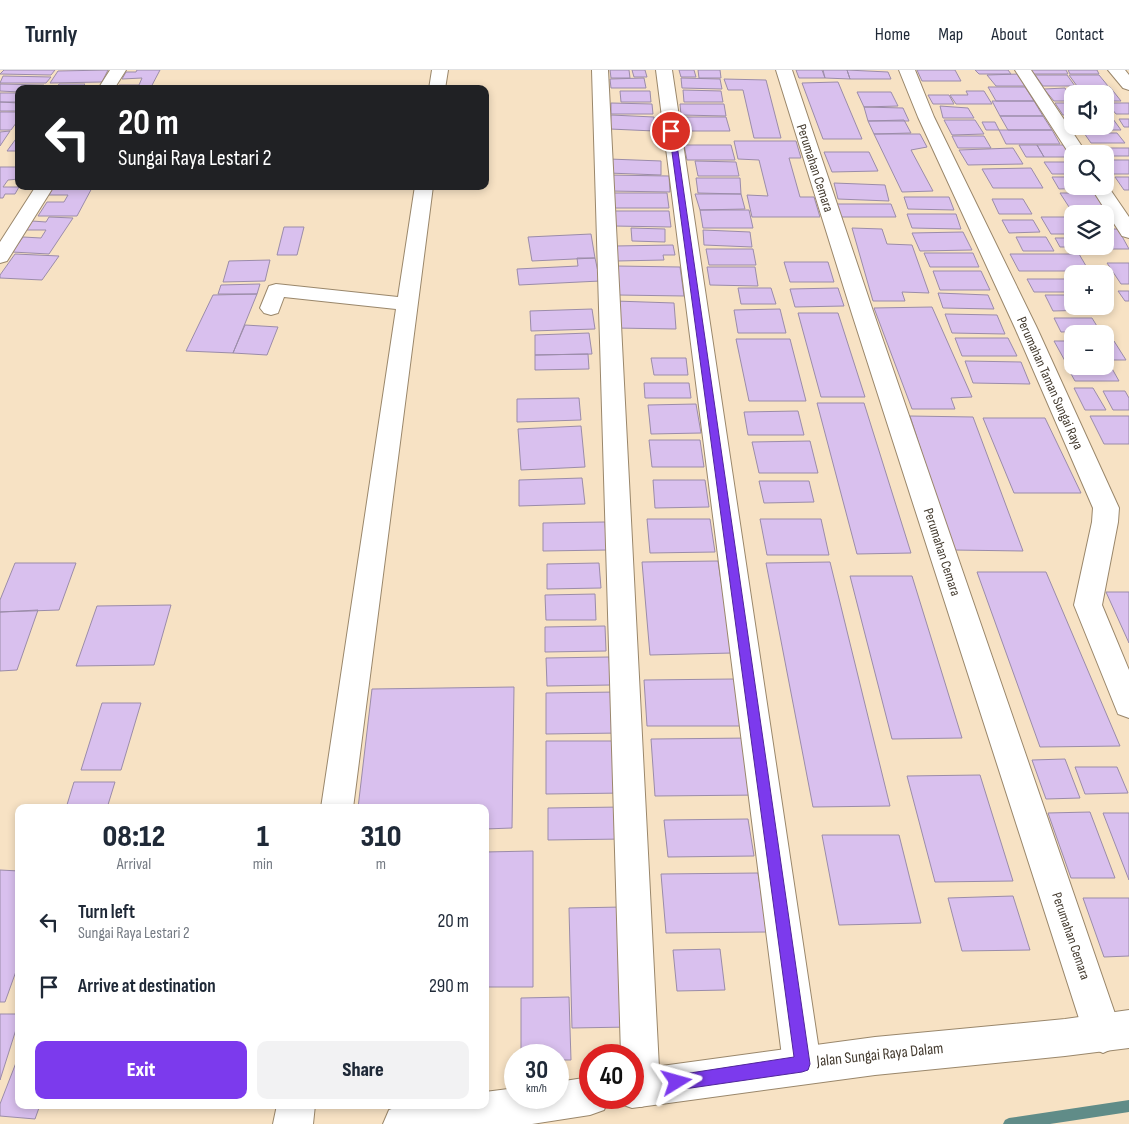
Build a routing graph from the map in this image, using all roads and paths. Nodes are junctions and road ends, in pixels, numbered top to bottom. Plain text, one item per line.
1 (118, 70) edge
2 (440, 70) edge
3 (600, 70) edge
4 (664, 70) edge
5 (784, 70) edge
6 (907, 70) edge
7 (1023, 70) edge
8 (1116, 70) edge
9 (109, 85) edge
10 (438, 85) edge
11 (1129, 86) edge
12 (1072, 145) edge
13 (42, 190) edge
14 (423, 190) edge
15 (1105, 195) edge
16 (1129, 232) edge
17 (0, 258) edge
18 (276, 290) dead end
19 (407, 304) junction
20 (1129, 704) edge
21 (338, 804) edge
22 (1116, 1031) edge
23 (636, 1044) edge
24 (802, 1064) junction
25 (644, 1087) edge
26 (579, 1098) edge
27 (295, 1109) edge
28 (293, 1124) edge
29 (403, 1124) edge

1 - 9 street
2 - 10 street
3 - 23 street
4 - 24 street
5 - 22 street, Perumahan Cemara
6 - 20 street, Perumahan Taman Sungai Raya
7 - 12 street
8 - 11 street
13 - 17 street
14 - 19 street
15 - 16 street
18 - 19 street
19 - 21 street
22 - 24 street, Jalan Sungai Raya Dalam
24 - 25 street, Jalan Sungai Raya Dalam
26 - 29 street
27 - 28 street

